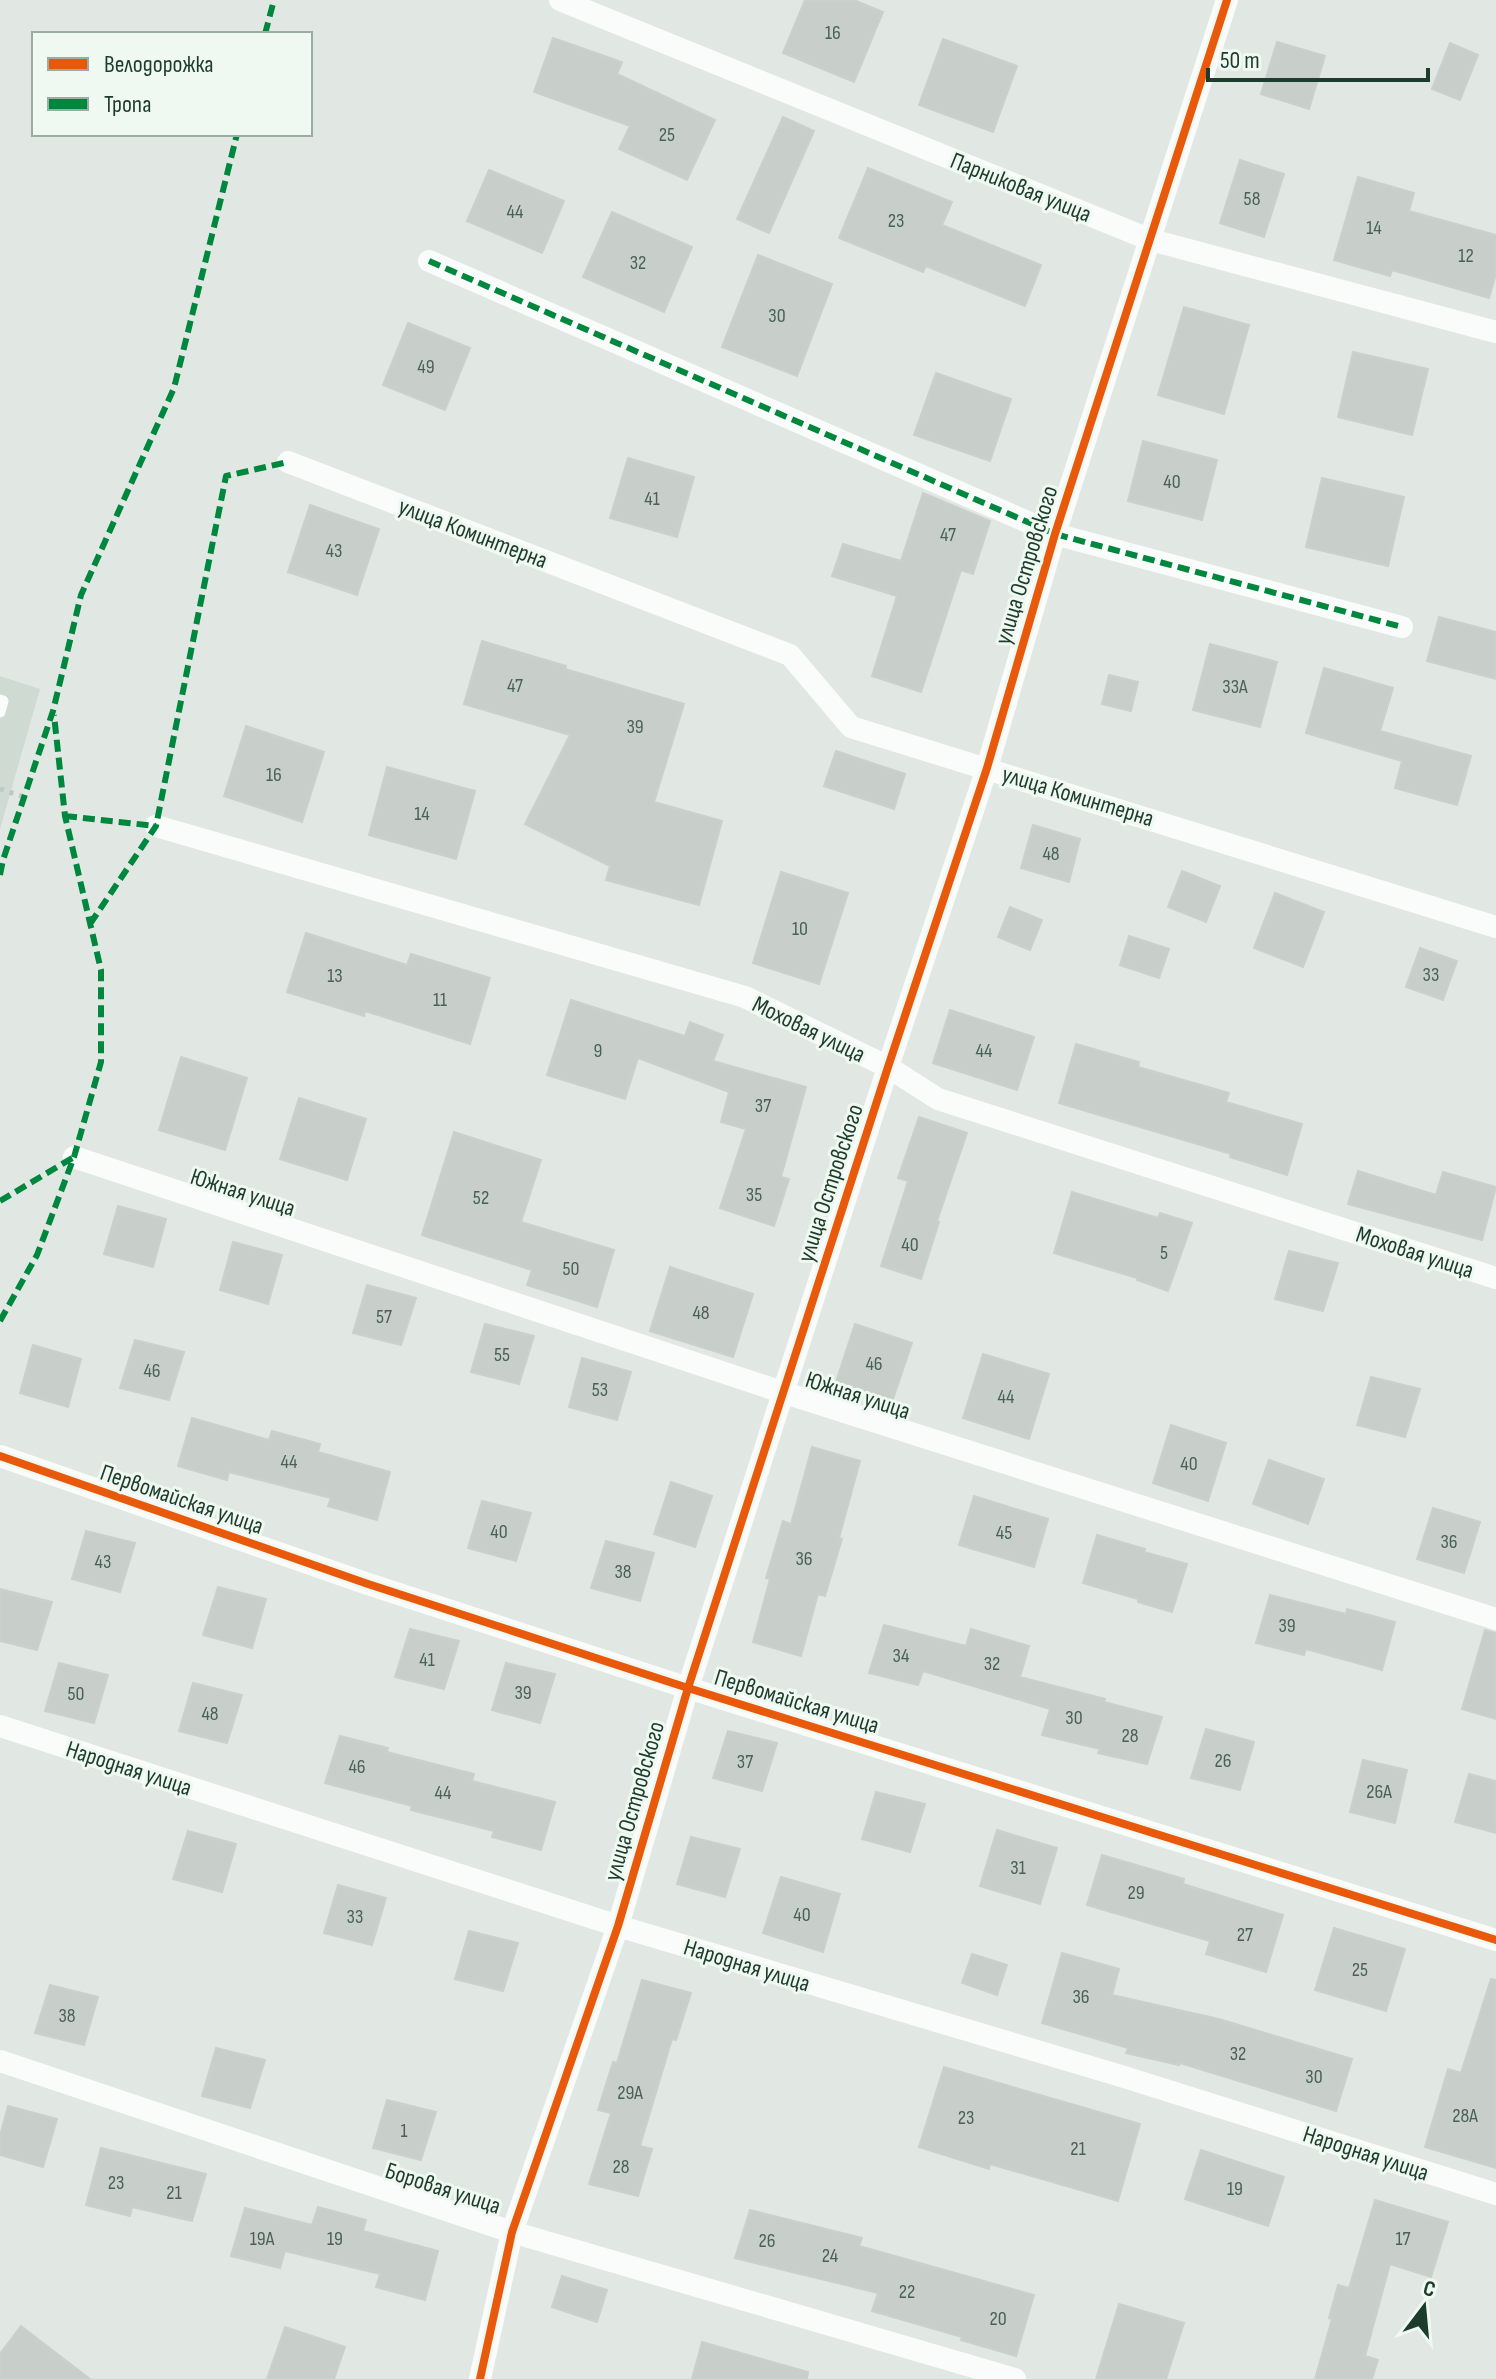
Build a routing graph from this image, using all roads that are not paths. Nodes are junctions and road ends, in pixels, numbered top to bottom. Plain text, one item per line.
1 (560, 0) edge
2 (1227, 0) edge
3 (1151, 240) junction
4 (429, 261) dead end
5 (1496, 332) edge
6 (288, 462) dead end
7 (1055, 534) junction
8 (1402, 627) dead end
9 (0, 700) edge
10 (0, 712) edge
11 (987, 768) junction
12 (156, 826) dead end
13 (1496, 927) edge
14 (888, 1067) junction
15 (74, 1157) dead end
16 (1496, 1278) edge
17 (785, 1393) junction
18 (0, 1456) edge
19 (1496, 1619) edge
20 (688, 1688) junction
21 (0, 1726) edge
22 (618, 1926) junction
23 (1496, 1940) edge
24 (0, 2061) edge
25 (1496, 2194) edge
26 (512, 2232) junction
27 (480, 2379) edge
28 (1015, 2379) edge

1 - 3 street, Парниковая улица
2 - 3 street, улица Островского
3 - 5 street, Парниковая улица
3 - 7 street, улица Островского
4 - 7 street
6 - 11 street, улица Коминтерна
7 - 8 street
7 - 11 street, улица Островского
9 - 10 lane
11 - 13 street, улица Коминтерна
11 - 14 street, улица Островского
12 - 14 street, Моховая улица
14 - 16 street, Моховая улица
14 - 17 street, улица Островского
15 - 17 street, Южная улица
17 - 19 street, Южная улица
17 - 20 street, улица Островского
18 - 20 street, Первомайская улица
20 - 22 street, улица Островского
20 - 23 street, Первомайская улица
21 - 22 street, Народная улица
22 - 25 street, Народная улица
22 - 26 street, улица Островского
24 - 26 street, Боровая улица
26 - 27 street, улица Островского
26 - 28 street, Боровая улица

